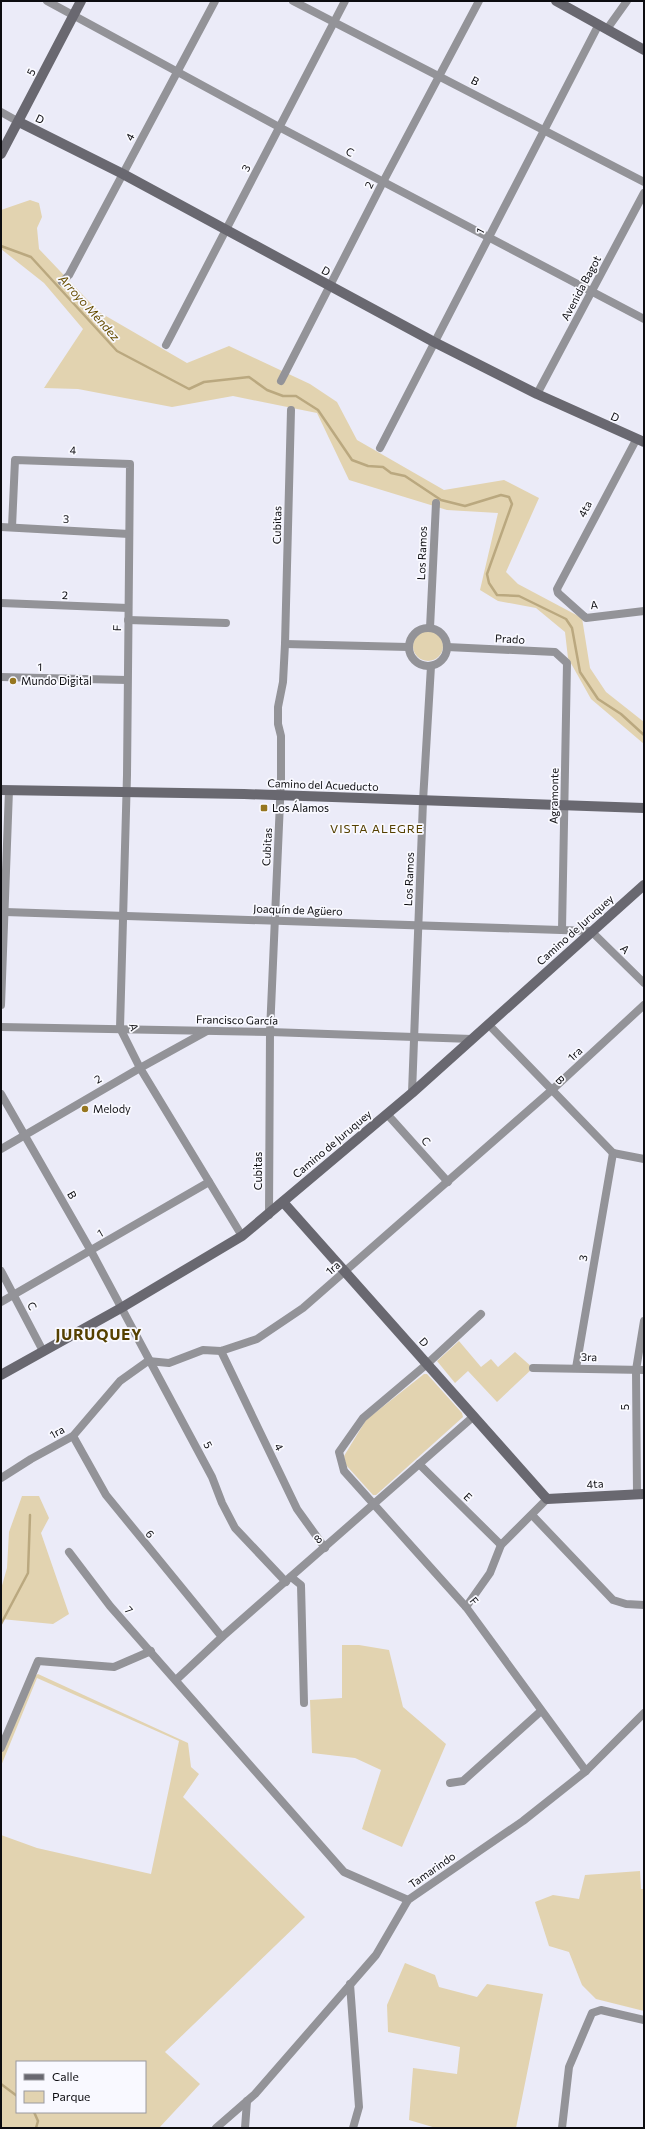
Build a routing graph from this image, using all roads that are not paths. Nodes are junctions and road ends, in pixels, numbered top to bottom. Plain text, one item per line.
1 (47, 1) edge
2 (81, 1) edge
3 (214, 1) edge
4 (293, 1) edge
5 (345, 1) edge
6 (479, 1) edge
7 (556, 1) edge
8 (627, 1) edge
9 (74, 15) junction
10 (334, 21) junction
11 (603, 27) junction
12 (644, 50) edge
13 (177, 72) junction
14 (440, 76) junction
15 (1, 112) edge
16 (19, 122) junction
17 (280, 127) junction
18 (545, 132) junction
19 (1, 154) edge
20 (123, 174) junction
21 (383, 182) junction
22 (644, 182) edge
23 (644, 192) edge
24 (226, 229) junction
25 (489, 237) junction
26 (62, 282) dead end
27 (329, 287) junction
28 (592, 290) junction
29 (644, 319) edge
30 (434, 342) junction
31 (166, 345) dead end
32 (281, 381) dead end
33 (537, 394) junction
34 (291, 410) dead end
35 (642, 442) edge
36 (380, 448) dead end
37 (130, 464) joint
38 (436, 503) dead end
39 (1, 526) edge
40 (12, 527) junction
41 (129, 534) junction
42 (557, 589) joint
43 (1, 603) edge
44 (128, 608) junction
45 (644, 611) edge
46 (128, 620) junction
47 (226, 623) dead end
48 (430, 628) junction
49 (286, 644) junction
50 (408, 647) junction
51 (447, 647) junction
52 (567, 663) joint
53 (431, 666) junction
54 (1, 677) edge
55 (127, 680) junction
56 (5, 790) edge
57 (126, 792) junction
58 (281, 795) junction
59 (423, 801) junction
60 (565, 806) junction
61 (644, 808) edge
62 (644, 884) edge
63 (3, 899) edge
64 (5, 912) junction
65 (122, 916) junction
66 (274, 920) junction
67 (418, 925) junction
68 (562, 930) junction
69 (591, 931) junction
70 (2, 951) edge
71 (644, 983) edge
72 (1, 1004) edge
73 (644, 1004) edge
74 (489, 1025) junction
75 (1, 1027) edge
76 (120, 1028) junction
77 (207, 1031) junction
78 (270, 1032) junction
79 (414, 1036) junction
80 (472, 1039) junction
81 (140, 1068) junction
82 (553, 1089) junction
83 (412, 1093) junction
84 (1, 1094) edge
85 (387, 1114) junction
86 (25, 1135) junction
87 (1, 1149) edge
88 (613, 1153) junction
89 (644, 1158) edge
90 (209, 1182) junction
91 (448, 1182) junction
92 (283, 1202) junction
93 (269, 1214) junction
94 (242, 1236) junction
95 (90, 1252) junction
96 (1, 1271) edge
97 (345, 1272) junction
98 (13, 1295) junction
99 (1, 1302) edge
100 (121, 1308) junction
101 (481, 1314) dead end
102 (644, 1321) edge
103 (43, 1351) junction
104 (221, 1351) junction
105 (148, 1361) junction
106 (427, 1364) junction
107 (533, 1368) dead end
108 (576, 1368) junction
109 (640, 1370) edge
110 (1, 1375) edge
111 (474, 1416) junction
112 (73, 1436) junction
113 (419, 1464) junction
114 (1, 1478) edge
115 (640, 1494) edge
116 (547, 1499) junction
117 (373, 1505) junction
118 (532, 1515) junction
119 (501, 1545) junction
120 (324, 1548) junction
121 (69, 1552) dead end
122 (289, 1580) junction
123 (466, 1606) junction
124 (644, 1606) edge
125 (222, 1637) junction
126 (151, 1651) junction
127 (176, 1680) junction
128 (304, 1703) dead end
129 (541, 1711) junction
130 (644, 1713) edge
131 (1, 1748) edge
132 (586, 1771) junction
133 (450, 1783) dead end
134 (408, 1900) junction
135 (350, 1984) junction
136 (644, 2020) edge
137 (247, 2101) junction
138 (216, 2128) edge
139 (245, 2128) edge
140 (353, 2128) edge
141 (562, 2128) edge

1 - 9 street, C
2 - 9 street, 5
3 - 13 street, 4
4 - 10 street, B
5 - 10 street, 3
6 - 14 street, 2
7 - 11 street
8 - 11 street
9 - 13 street, C
9 - 16 street, 5
10 - 14 street, B
10 - 17 street, 3
11 - 12 street
11 - 18 street, 1
13 - 17 street, C
13 - 20 street, 4
14 - 18 street, B
14 - 21 street, 2
15 - 16 street, D
16 - 19 street, 5
16 - 20 street, D
17 - 21 street, C
17 - 24 street, 3
18 - 22 street, B
18 - 25 street, 1
20 - 24 street, D
20 - 26 street, 4
21 - 25 street, C
21 - 27 street, 2
23 - 28 street, Avenida Bagot
24 - 27 street, D
24 - 31 street, 3
25 - 28 street, C
25 - 30 street, 1
27 - 30 street, D
27 - 32 street, 2
28 - 29 street, C
28 - 33 street, Avenida Bagot
30 - 33 street, D
30 - 36 street, 1
33 - 35 street, D
34 - 49 street, Cubitas
35 - 42 street, 4ta
37 - 40 street, 4
37 - 41 street, F
38 - 48 street, Los Ramos
39 - 40 street, 3
40 - 41 street, 3
41 - 44 street, F
42 - 45 street, A
43 - 44 street, 2
44 - 46 street, F
46 - 47 street
46 - 55 street, F
48 - 50 street
48 - 51 street
49 - 50 street
49 - 58 street, Cubitas
50 - 53 street
51 - 52 street, Prado
51 - 53 street
52 - 60 street, Agramonte
53 - 59 street, Los Ramos
54 - 55 street, 1
55 - 57 street, F
56 - 57 street, Camino del Acueducto
56 - 63 street
57 - 58 street, Camino del Acueducto
57 - 65 street, A
58 - 59 street, Camino del Acueducto
58 - 66 street, Cubitas
59 - 60 street, Camino del Acueducto
59 - 67 street, Los Ramos
60 - 61 street, Camino del Acueducto
60 - 68 street, Agramonte
62 - 69 street, Camino de Juruquey
63 - 64 street
64 - 65 street, Joaquín de Agüero
64 - 70 street
65 - 66 street, Joaquín de Agüero
65 - 76 street, A
66 - 67 street, Joaquín de Agüero
66 - 78 street, Cubitas
67 - 68 street, Joaquín de Agüero
67 - 79 street, Los Ramos
68 - 69 street, Joaquín de Agüero
69 - 71 street, A
69 - 74 street, Camino de Juruquey
70 - 72 street
73 - 82 street, 1ra
74 - 80 street, Camino de Juruquey
74 - 82 street, B
75 - 76 street, Francisco García
76 - 77 street, Francisco García
76 - 81 street, A
77 - 78 street, Francisco García
77 - 81 street, 2
78 - 79 street, Francisco García
78 - 93 street, Cubitas
79 - 80 street, Francisco García
79 - 83 street, Los Ramos
80 - 83 street, Camino de Juruquey
81 - 86 street, 2
81 - 90 street, A
82 - 88 street, B
82 - 91 street, 1ra
83 - 85 street, Camino de Juruquey
84 - 86 street, B
85 - 91 street, C
85 - 92 street, Camino de Juruquey
86 - 87 street, 2
86 - 95 street, B
88 - 89 street
88 - 108 street, 3
90 - 94 street, A
90 - 95 street, 1
91 - 97 street, 1ra
92 - 93 street, Camino de Juruquey
92 - 97 street, D
93 - 94 street, Camino de Juruquey
94 - 100 street, Camino de Juruquey
95 - 98 street, 1
95 - 100 street, B
96 - 98 street, C
97 - 104 street, 1ra
97 - 106 street, D
98 - 99 street, 1
98 - 103 street, C
100 - 103 street, Camino de Juruquey
100 - 105 street, 5
101 - 106 street
102 - 109 street, 5
103 - 110 street, Camino de Juruquey
104 - 105 street, 1ra
104 - 120 street, 4
105 - 112 street, 1ra
105 - 122 street, 5
106 - 111 street, D
106 - 117 street, F
107 - 108 street, 3ra
108 - 109 street, 3ra
109 - 115 street, 5
111 - 113 street, 8
111 - 116 street, D
112 - 114 street, 1ra
112 - 125 street, 6
113 - 117 street, 8
113 - 119 street, E
115 - 116 street, 4ta
116 - 118 street
117 - 120 street, 8
117 - 123 street, F
118 - 119 street
118 - 124 street
119 - 123 street
120 - 122 street, 8
121 - 126 street, 7
122 - 125 street, 8
122 - 128 street, 5
123 - 129 street, F
125 - 127 street, 8
126 - 127 street, 7
126 - 131 street
127 - 134 street, 7
129 - 132 street, F
129 - 133 street
130 - 132 street, Tamarindo
132 - 134 street, Tamarindo
134 - 135 street, Tamarindo
135 - 137 street, Tamarindo
135 - 140 street
136 - 141 street
137 - 138 street, Tamarindo
137 - 139 street

